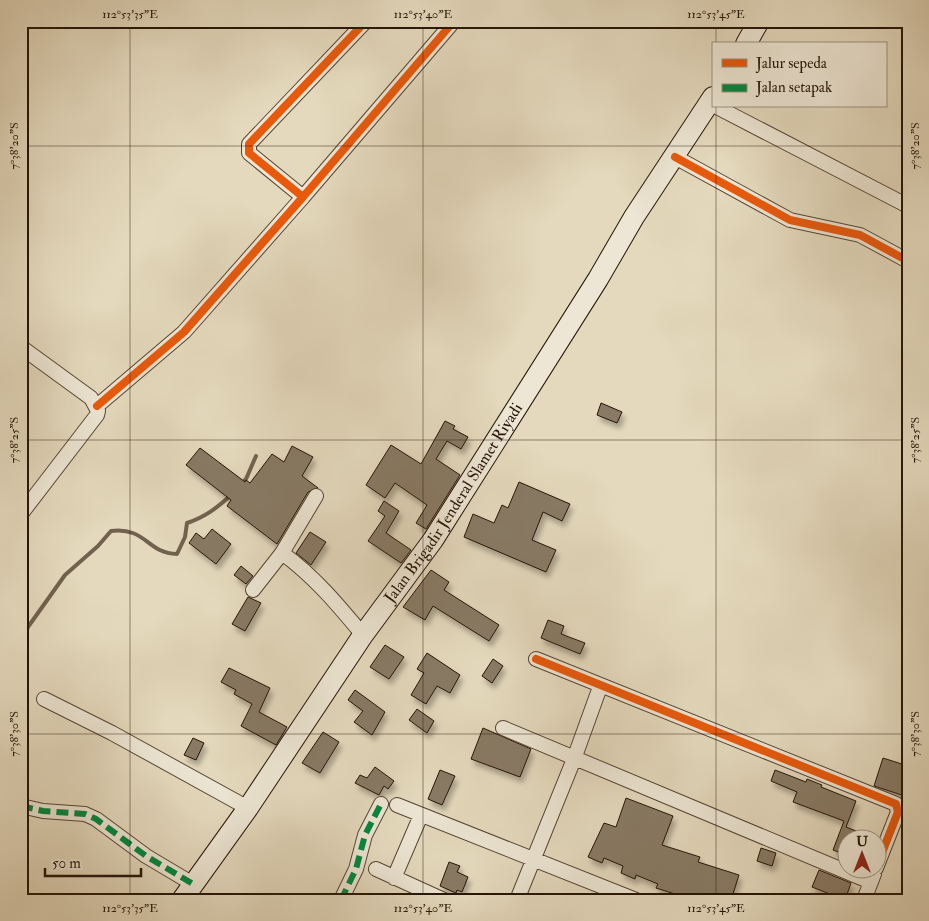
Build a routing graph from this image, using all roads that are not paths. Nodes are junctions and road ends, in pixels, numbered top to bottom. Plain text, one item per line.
1 (366, 21) edge
2 (759, 21) edge
3 (452, 22) edge
4 (747, 42) edge
5 (712, 103) edge
6 (722, 108) edge
7 (675, 157) junction
8 (303, 197) junction
9 (908, 206) edge
10 (908, 261) edge
11 (21, 346) edge
12 (97, 406) junction
13 (316, 496) dead end
14 (21, 514) edge
15 (282, 553) junction
16 (253, 590) dead end
17 (363, 635) junction
18 (536, 660) dead end
19 (600, 687) junction
20 (44, 699) dead end
21 (504, 728) dead end
22 (574, 759) junction
23 (381, 804) dead end
24 (21, 806) edge
25 (397, 806) dead end
26 (248, 808) junction
27 (421, 815) junction
28 (886, 843) edge
29 (534, 859) junction
30 (376, 869) dead end
31 (394, 878) junction
32 (872, 878) edge
33 (871, 882) junction
34 (187, 892) edge
35 (341, 900) edge
36 (444, 900) edge
37 (517, 900) edge
38 (636, 900) edge
39 (864, 900) edge

1 - 8 street
2 - 4 main road
3 - 8 street
5 - 7 main road, Jalan Brigadir Jenderal Slamet Riyadi
6 - 9 street
7 - 10 street
7 - 17 main road, Jalan Brigadir Jenderal Slamet Riyadi
8 - 12 street
11 - 12 street
12 - 14 street
13 - 15 street
15 - 16 street
15 - 17 street
17 - 26 main road, Jalan Brigadir Jenderal Slamet Riyadi
18 - 19 street
19 - 22 street
19 - 28 street
20 - 26 street
21 - 22 street
22 - 29 street
22 - 33 street
23 - 35 street
24 - 34 street
25 - 27 street
26 - 34 main road, Jalan Brigadir Jenderal Slamet Riyadi
27 - 29 street
27 - 31 street
29 - 37 street
29 - 38 street
30 - 31 street
31 - 36 street
32 - 33 street
33 - 39 street

